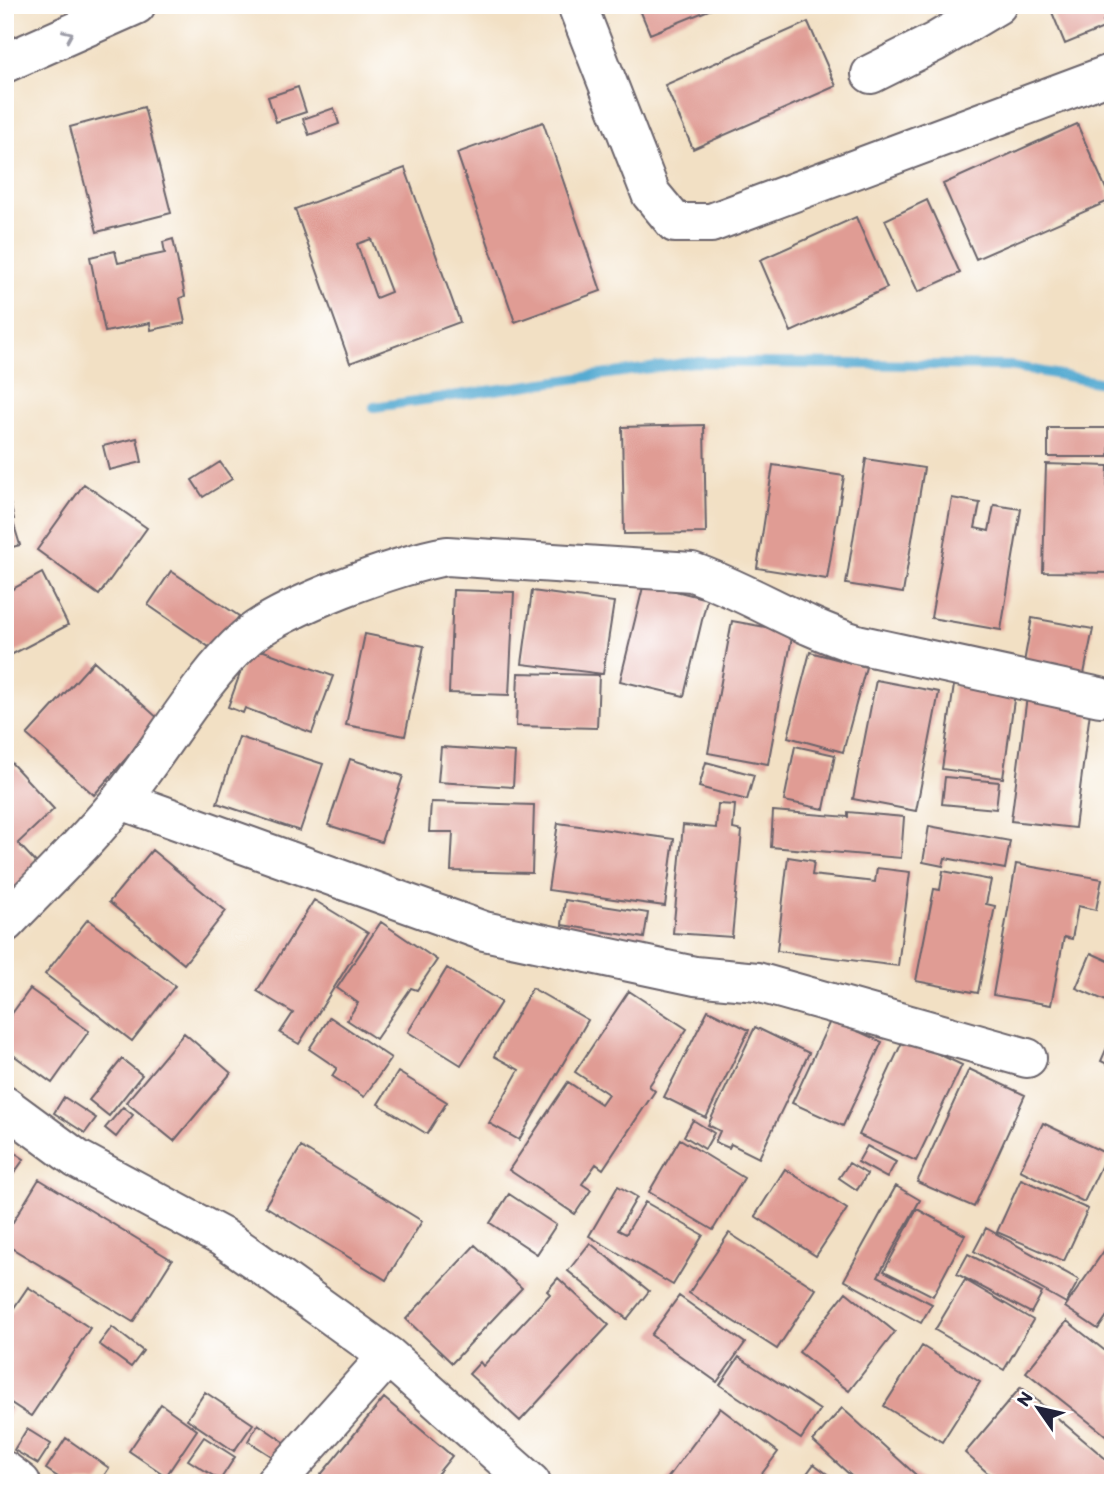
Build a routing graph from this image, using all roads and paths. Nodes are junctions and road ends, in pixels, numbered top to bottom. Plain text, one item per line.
1 (135, 5) edge
2 (577, 5) edge
3 (997, 5) edge
4 (5, 63) edge
5 (871, 74) dead end
6 (1109, 83) edge
7 (1100, 697) dead end
8 (121, 800) junction
9 (5, 923) edge
10 (1027, 1058) dead end
11 (5, 1106) edge
12 (388, 1356) junction
13 (5, 1471) edge
14 (21, 1483) edge
15 (275, 1483) edge
16 (531, 1483) edge

4 -> 1 street
2 - 6 street
3 - 5 street
7 - 8 street
8 - 9 street
8 - 10 street
11 - 12 street
12 - 15 street
12 - 16 street
13 - 14 street

